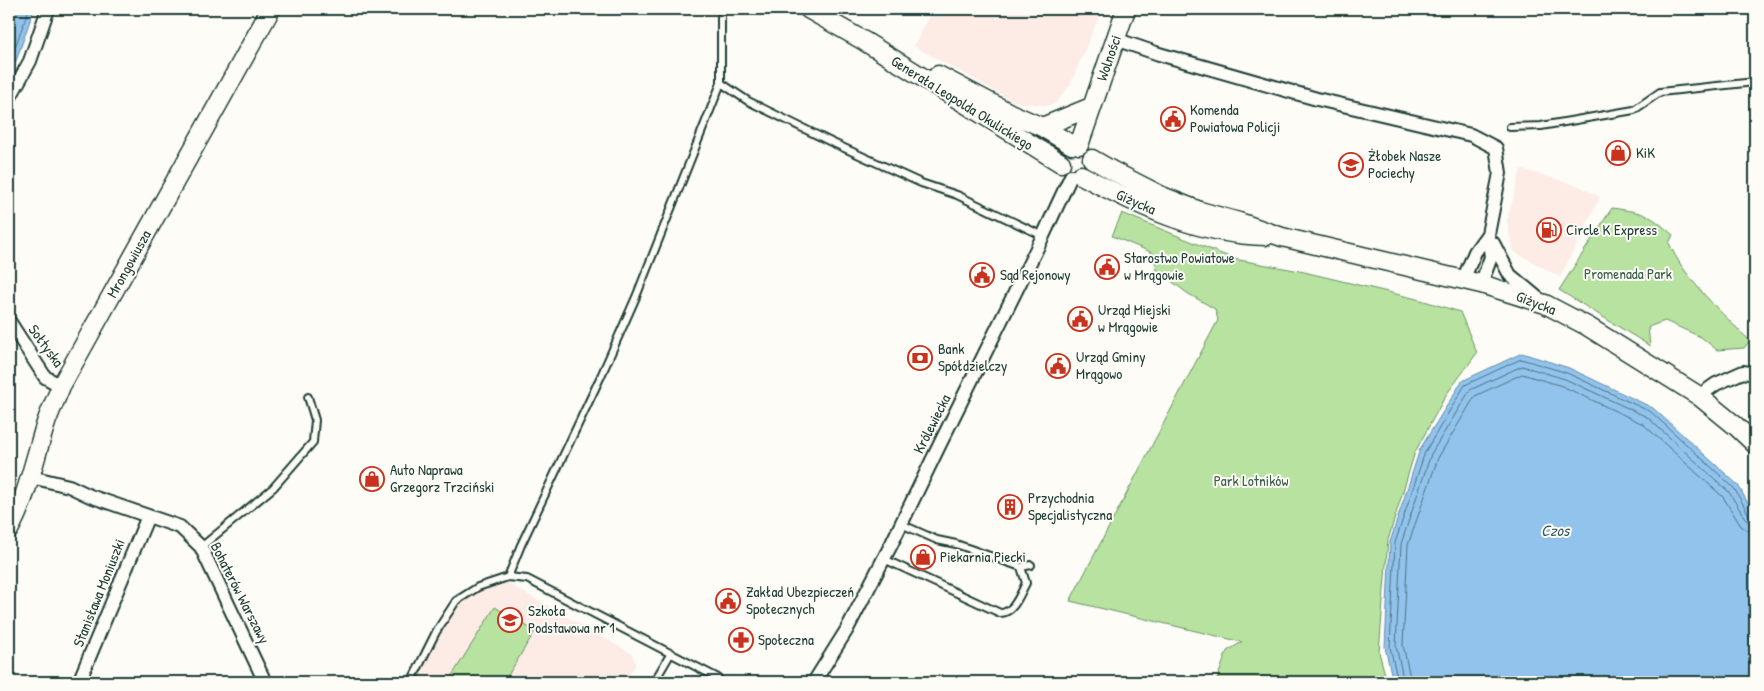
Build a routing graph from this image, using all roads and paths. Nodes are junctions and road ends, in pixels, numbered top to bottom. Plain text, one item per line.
1 (48, 9) edge
2 (271, 9) edge
3 (808, 9) edge
4 (1126, 9) edge
5 (722, 17) dead end
6 (1115, 39) junction
7 (864, 42) junction
8 (1755, 82) edge
9 (721, 83) junction
10 (9, 99) edge
11 (1091, 107) junction
12 (1042, 127) junction
13 (1510, 127) dead end
14 (1076, 145) junction
15 (1092, 159) junction
16 (1074, 177) junction
17 (1488, 234) junction
18 (1043, 236) junction
19 (1282, 237) junction
20 (1463, 280) junction
21 (1481, 284) junction
22 (1545, 304) junction
23 (9, 321) edge
24 (1755, 374) edge
25 (61, 386) junction
26 (1699, 396) junction
27 (308, 397) dead end
28 (1755, 444) edge
29 (31, 477) junction
30 (148, 516) junction
31 (901, 524) junction
32 (9, 530) edge
33 (201, 547) junction
34 (884, 559) junction
35 (1031, 565) dead end
36 (1021, 567) junction
37 (508, 577) junction
38 (671, 653) junction
39 (718, 678) dead end
40 (82, 682) edge
41 (265, 682) edge
42 (411, 682) edge
43 (654, 682) edge
44 (814, 682) edge

1 - 10 street
2 - 25 street, Mrongowiusza
3 - 7 street, Generała Leopolda Okulickiego
4 - 6 street, Wolności
5 - 9 lane
6 - 11 street, Wolności
6 - 17 street
7 - 12 street, Generała Leopolda Okulickiego
7 - 16 street, Generała Leopolda Okulickiego
8 - 13 lane
9 - 18 lane
9 - 37 lane
11 - 12 street
11 - 14 street, Wolności
12 - 14 street, Generała Leopolda Okulickiego
14 - 15 street
14 - 16 street
15 - 16 street
15 - 19 street, Giżycka
16 - 18 street, Królewiecka
16 - 19 street, Giżycka
17 - 20 street
17 - 21 street
17 - 22 street
18 - 31 street, Królewiecka
19 - 20 street, Giżycka
20 - 21 street, Giżycka
21 - 22 street, Giżycka
22 - 26 street, Giżycka
23 - 25 street, Sołtyska
24 - 26 street
25 - 29 street, Mrongowiusza
26 - 28 street, Giżycka
27 - 33 lane
29 - 30 street, Bohaterów Warszawy
29 - 32 street, Mrongowiusza
30 - 33 street, Bohaterów Warszawy
30 - 40 street, Stanisława Moniuszki
31 - 34 street, Królewiecka
31 - 36 lane
33 - 41 street, Bohaterów Warszawy
34 - 36 lane
34 - 44 street, Królewiecka
35 - 36 lane
37 - 38 lane
37 - 42 lane
38 - 39 lane
38 - 43 lane

